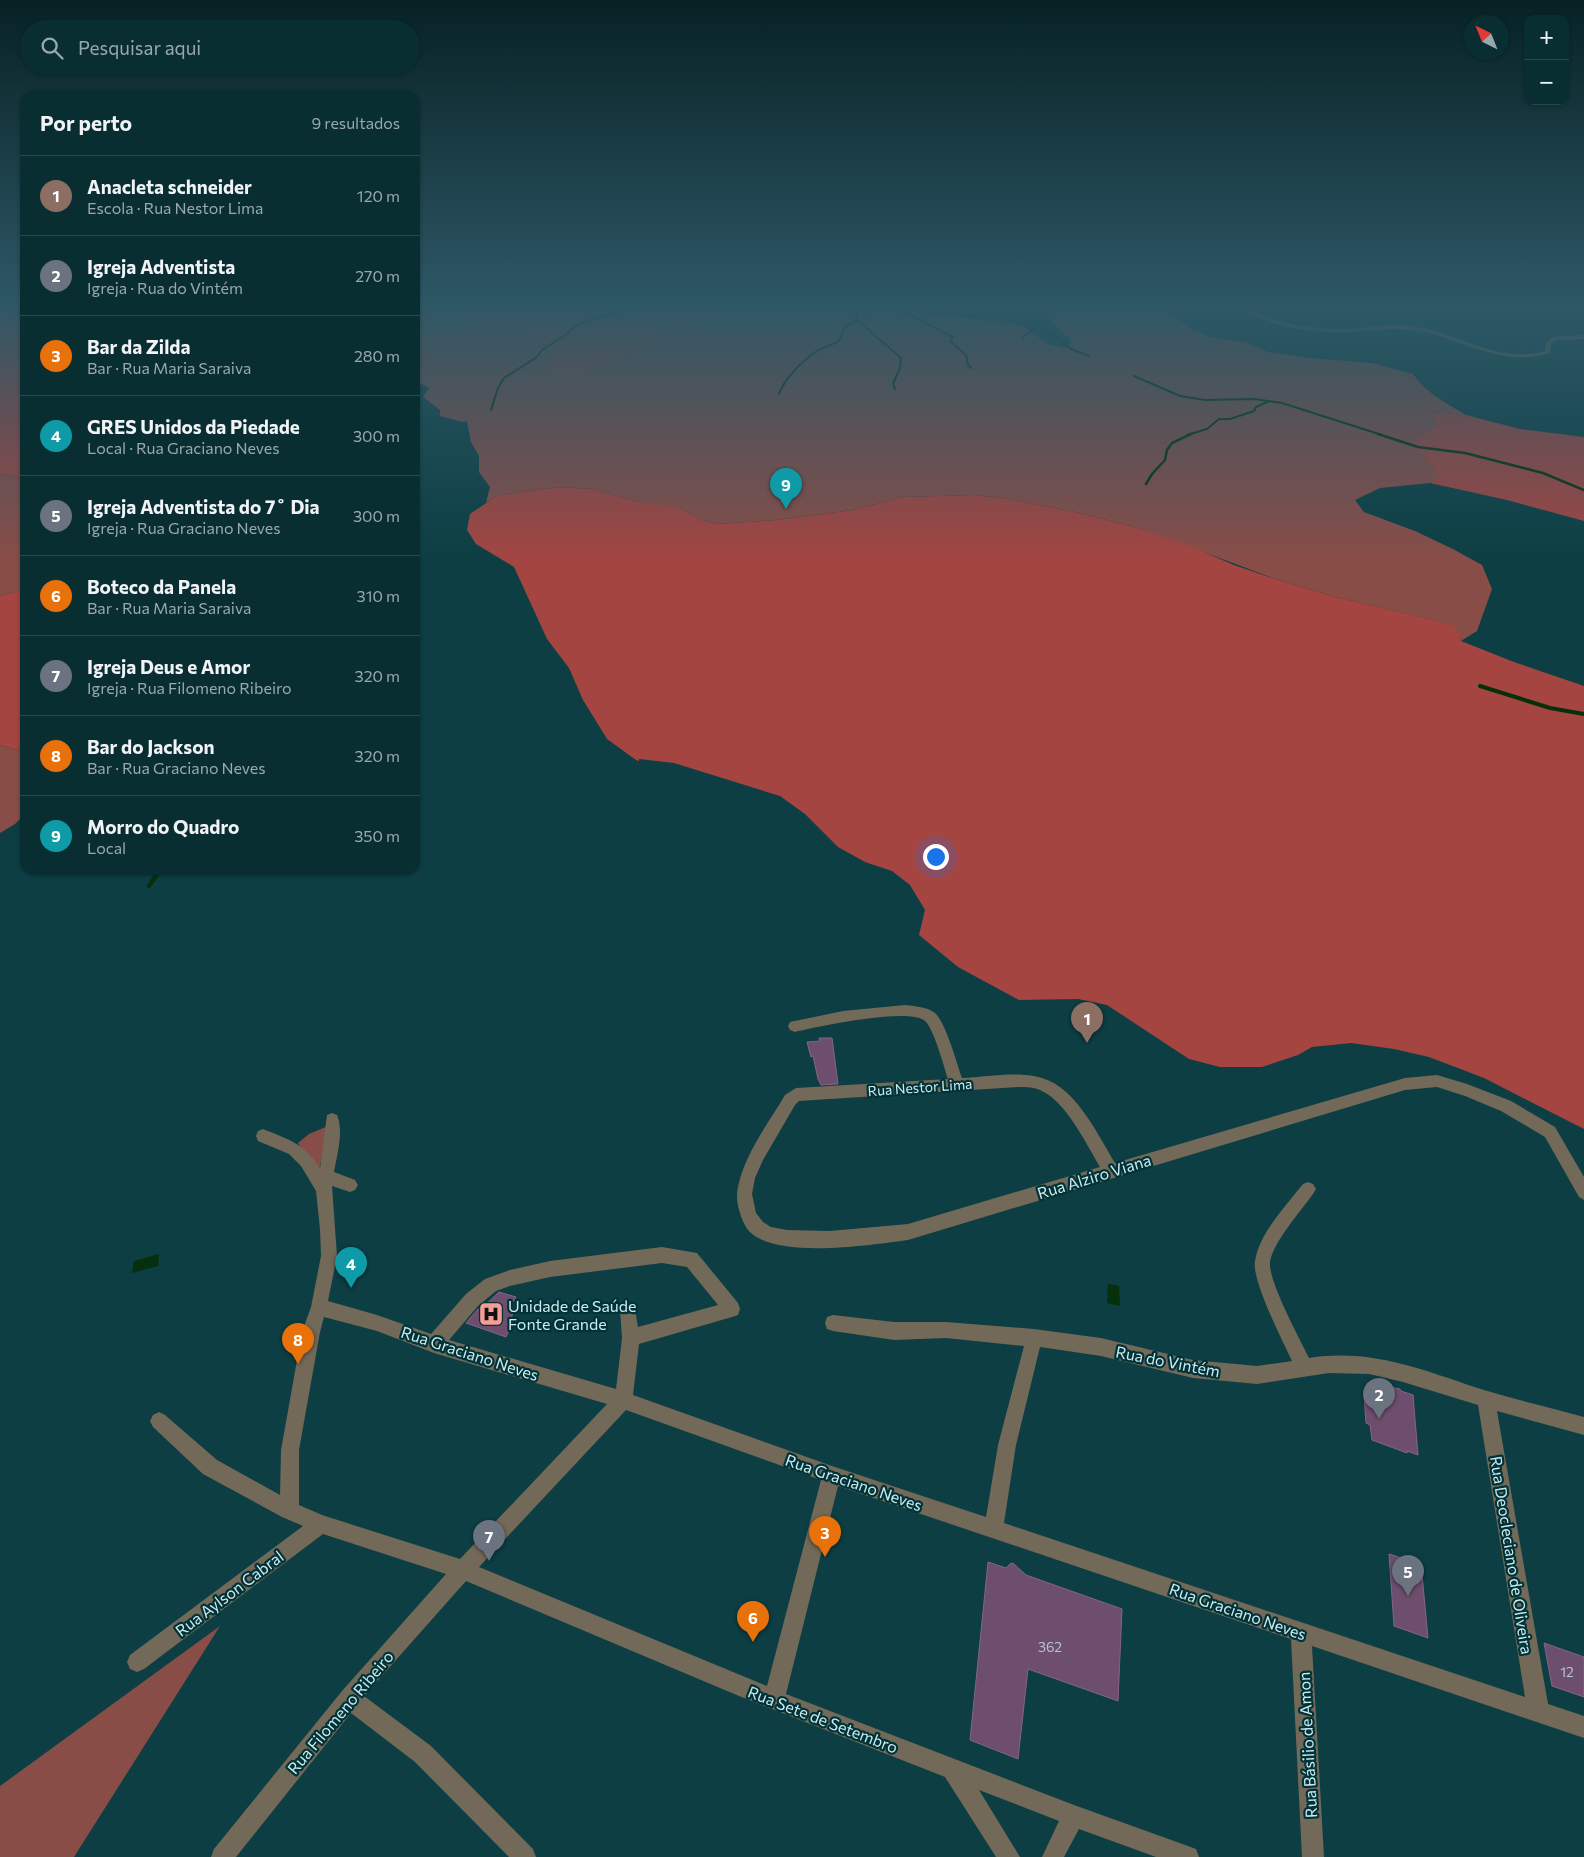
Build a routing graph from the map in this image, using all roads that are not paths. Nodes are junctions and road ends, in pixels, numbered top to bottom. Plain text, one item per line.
1 (795, 1026) dead end
2 (957, 1085) junction
3 (332, 1120) dead end
4 (263, 1136) dead end
5 (1111, 1171) junction
6 (325, 1183) junction
7 (350, 1185) dead end
8 (1308, 1189) dead end
9 (744, 1191) joint
10 (1584, 1192) edge
11 (319, 1307) junction
12 (628, 1310) dead end
13 (833, 1323) dead end
14 (631, 1338) junction
15 (1034, 1338) junction
16 (434, 1344) junction
17 (1305, 1368) junction
18 (1486, 1399) junction
19 (623, 1400) junction
20 (158, 1421) dead end
21 (1584, 1426) edge
22 (832, 1474) junction
23 (289, 1510) junction
24 (321, 1524) junction
25 (994, 1529) junction
26 (463, 1570) junction
27 (1301, 1633) junction
28 (137, 1662) dead end
29 (349, 1698) junction
30 (774, 1699) junction
31 (1538, 1710) junction
32 (1584, 1727) edge
33 (952, 1768) junction
34 (1074, 1816) junction
35 (222, 1857) edge
36 (525, 1857) edge
37 (1009, 1857) edge
38 (1053, 1857) edge
39 (1188, 1857) edge
40 (1313, 1857) edge

1 - 2 street
2 - 5 street, Rua Nestor Lima
2 - 9 street, Rua Nestor Lima
3 - 6 street
4 - 6 street
5 - 9 street, Rua Alziro Viana
5 - 10 street, Rua Alziro Viana
6 - 7 street
6 - 11 street
8 - 17 street
11 - 16 street, Rua Graciano Neves
11 - 23 street
12 - 14 street
13 - 15 street, Rua do Vintém
14 - 16 street
14 - 19 street
15 - 17 street, Rua do Vintém
15 - 25 street
16 - 19 street, Rua Graciano Neves
17 - 18 street, Rua do Vintém
18 - 21 street, Rua do Vintém
18 - 31 street, Rua Deocleciano de Oliveira
19 - 22 street, Rua Graciano Neves
19 - 26 street, Rua Filomeno Ribeiro
20 - 23 street
22 - 25 street, Rua Graciano Neves
22 - 30 street
23 - 24 street
24 - 26 street
24 - 28 street, Rua Aylson Cabral
25 - 27 street, Rua Graciano Neves
26 - 29 street, Rua Filomeno Ribeiro
26 - 30 street, Rua Sete de Setembro
27 - 31 street, Rua Graciano Neves
27 - 40 street, Rua Básilio de Amon
29 - 35 street, Rua Filomeno Ribeiro
29 - 36 street
30 - 33 street, Rua Sete de Setembro
31 - 32 street, Rua Graciano Neves
33 - 34 street, Rua Sete de Setembro
33 - 37 street
34 - 38 street
34 - 39 street, Rua Sete de Setembro

